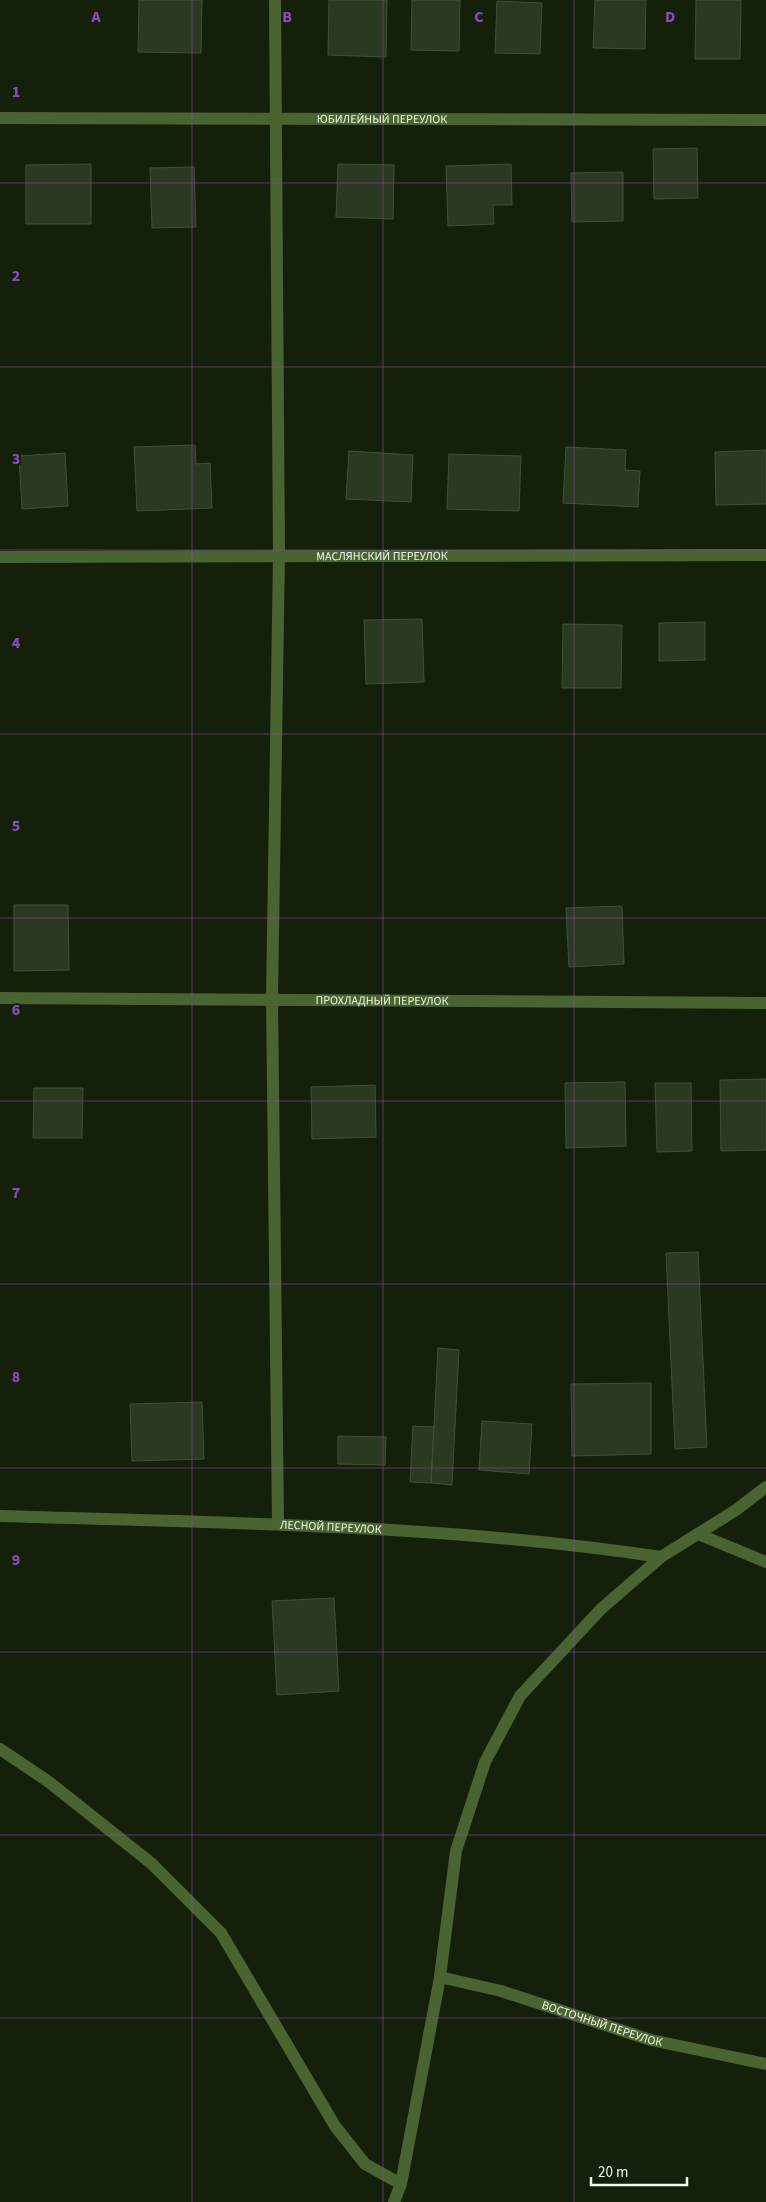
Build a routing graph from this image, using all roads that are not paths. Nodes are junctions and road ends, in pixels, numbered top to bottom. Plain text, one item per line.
1 (275, 0) edge
2 (0, 118) edge
3 (276, 120) junction
4 (766, 120) edge
5 (280, 555) junction
6 (766, 555) edge
7 (0, 557) edge
8 (0, 998) edge
9 (272, 998) junction
10 (766, 1003) edge
11 (766, 1487) edge
12 (0, 1516) edge
13 (278, 1523) junction
14 (698, 1534) junction
15 (660, 1557) junction
16 (766, 1562) edge
17 (0, 1749) edge
18 (440, 1977) junction
19 (766, 2064) edge
20 (401, 2184) junction
21 (394, 2202) edge

1 - 3 street
2 - 3 street, ЮБИЛЕЙНЫЙ ПЕРЕУЛОК
3 - 4 street, ЮБИЛЕЙНЫЙ ПЕРЕУЛОК
3 - 5 street
5 - 6 street, МАСЛЯНСКИЙ ПЕРЕУЛОК
5 - 7 street, МАСЛЯНСКИЙ ПЕРЕУЛОК
5 - 9 street
8 - 9 street, ПРОХЛАДНЫЙ ПЕРЕУЛОК
9 - 10 street, ПРОХЛАДНЫЙ ПЕРЕУЛОК
9 - 13 street
11 - 14 street
12 - 13 street, ЛЕСНОЙ ПЕРЕУЛОК
13 - 15 street, ЛЕСНОЙ ПЕРЕУЛОК
14 - 15 street
14 - 16 street
15 - 18 street
17 - 20 street
18 - 19 street, ВОСТОЧНЫЙ ПЕРЕУЛОК
18 - 20 street
20 - 21 street

